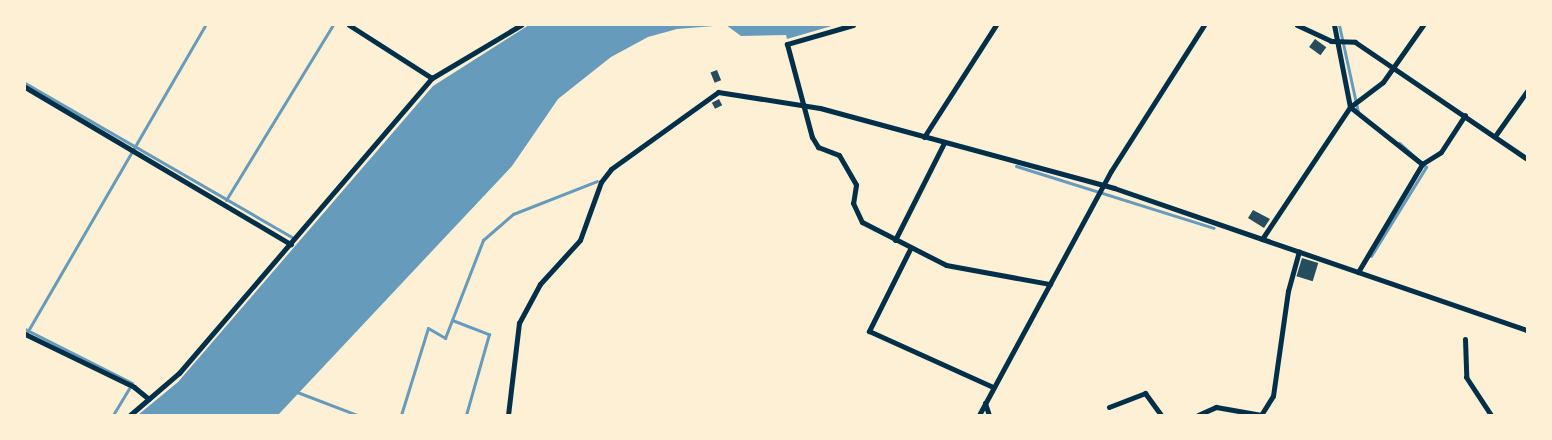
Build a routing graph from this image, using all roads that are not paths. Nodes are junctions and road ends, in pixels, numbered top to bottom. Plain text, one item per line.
1 (349, 25) edge
2 (521, 25) edge
3 (852, 25) edge
4 (996, 25) edge
5 (1204, 25) edge
6 (1297, 25) edge
7 (1334, 25) edge
8 (1423, 25) edge
9 (1341, 39) junction
10 (1391, 68) junction
11 (432, 78) junction
12 (25, 87) edge
13 (1527, 91) edge
14 (801, 104) junction
15 (1353, 105) junction
16 (1465, 116) junction
17 (1495, 136) junction
18 (924, 137) junction
19 (944, 143) junction
20 (1527, 159) edge
21 (1423, 163) junction
22 (1103, 189) junction
23 (1262, 239) junction
24 (895, 240) junction
25 (291, 244) junction
26 (910, 249) junction
27 (1299, 251) junction
28 (1358, 272) junction
29 (1050, 284) junction
30 (1527, 330) edge
31 (27, 334) edge
32 (1465, 339) dead end
33 (993, 387) junction
34 (150, 399) junction
35 (985, 403) junction
36 (1109, 407) dead end
37 (130, 415) edge
38 (508, 415) edge
39 (979, 415) edge
40 (989, 415) edge
41 (1161, 415) edge
42 (1198, 415) edge
43 (1261, 415) edge
44 (1491, 415) edge

1 - 11 street
2 - 11 street
3 - 14 street
4 - 18 street
5 - 22 street
6 - 9 street
7 - 9 street
8 - 10 street
9 - 10 street
9 - 15 street
10 - 15 street
10 - 16 street
11 - 25 street
12 - 25 street
13 - 17 street
14 - 18 street
14 - 24 street
14 - 38 street
15 - 21 street
15 - 23 street
16 - 17 street
16 - 21 street
17 - 20 street
18 - 19 street
19 - 22 street
19 - 24 street
21 - 28 street
22 - 23 street
22 - 29 street
23 - 27 street
24 - 26 street
25 - 34 street
26 - 29 street
26 - 33 street
27 - 28 street
27 - 43 street
28 - 30 street
29 - 33 street
31 - 34 street
32 - 44 street
33 - 35 street
34 - 37 street
35 - 39 street
35 - 40 street
36 - 41 street
42 - 43 street

